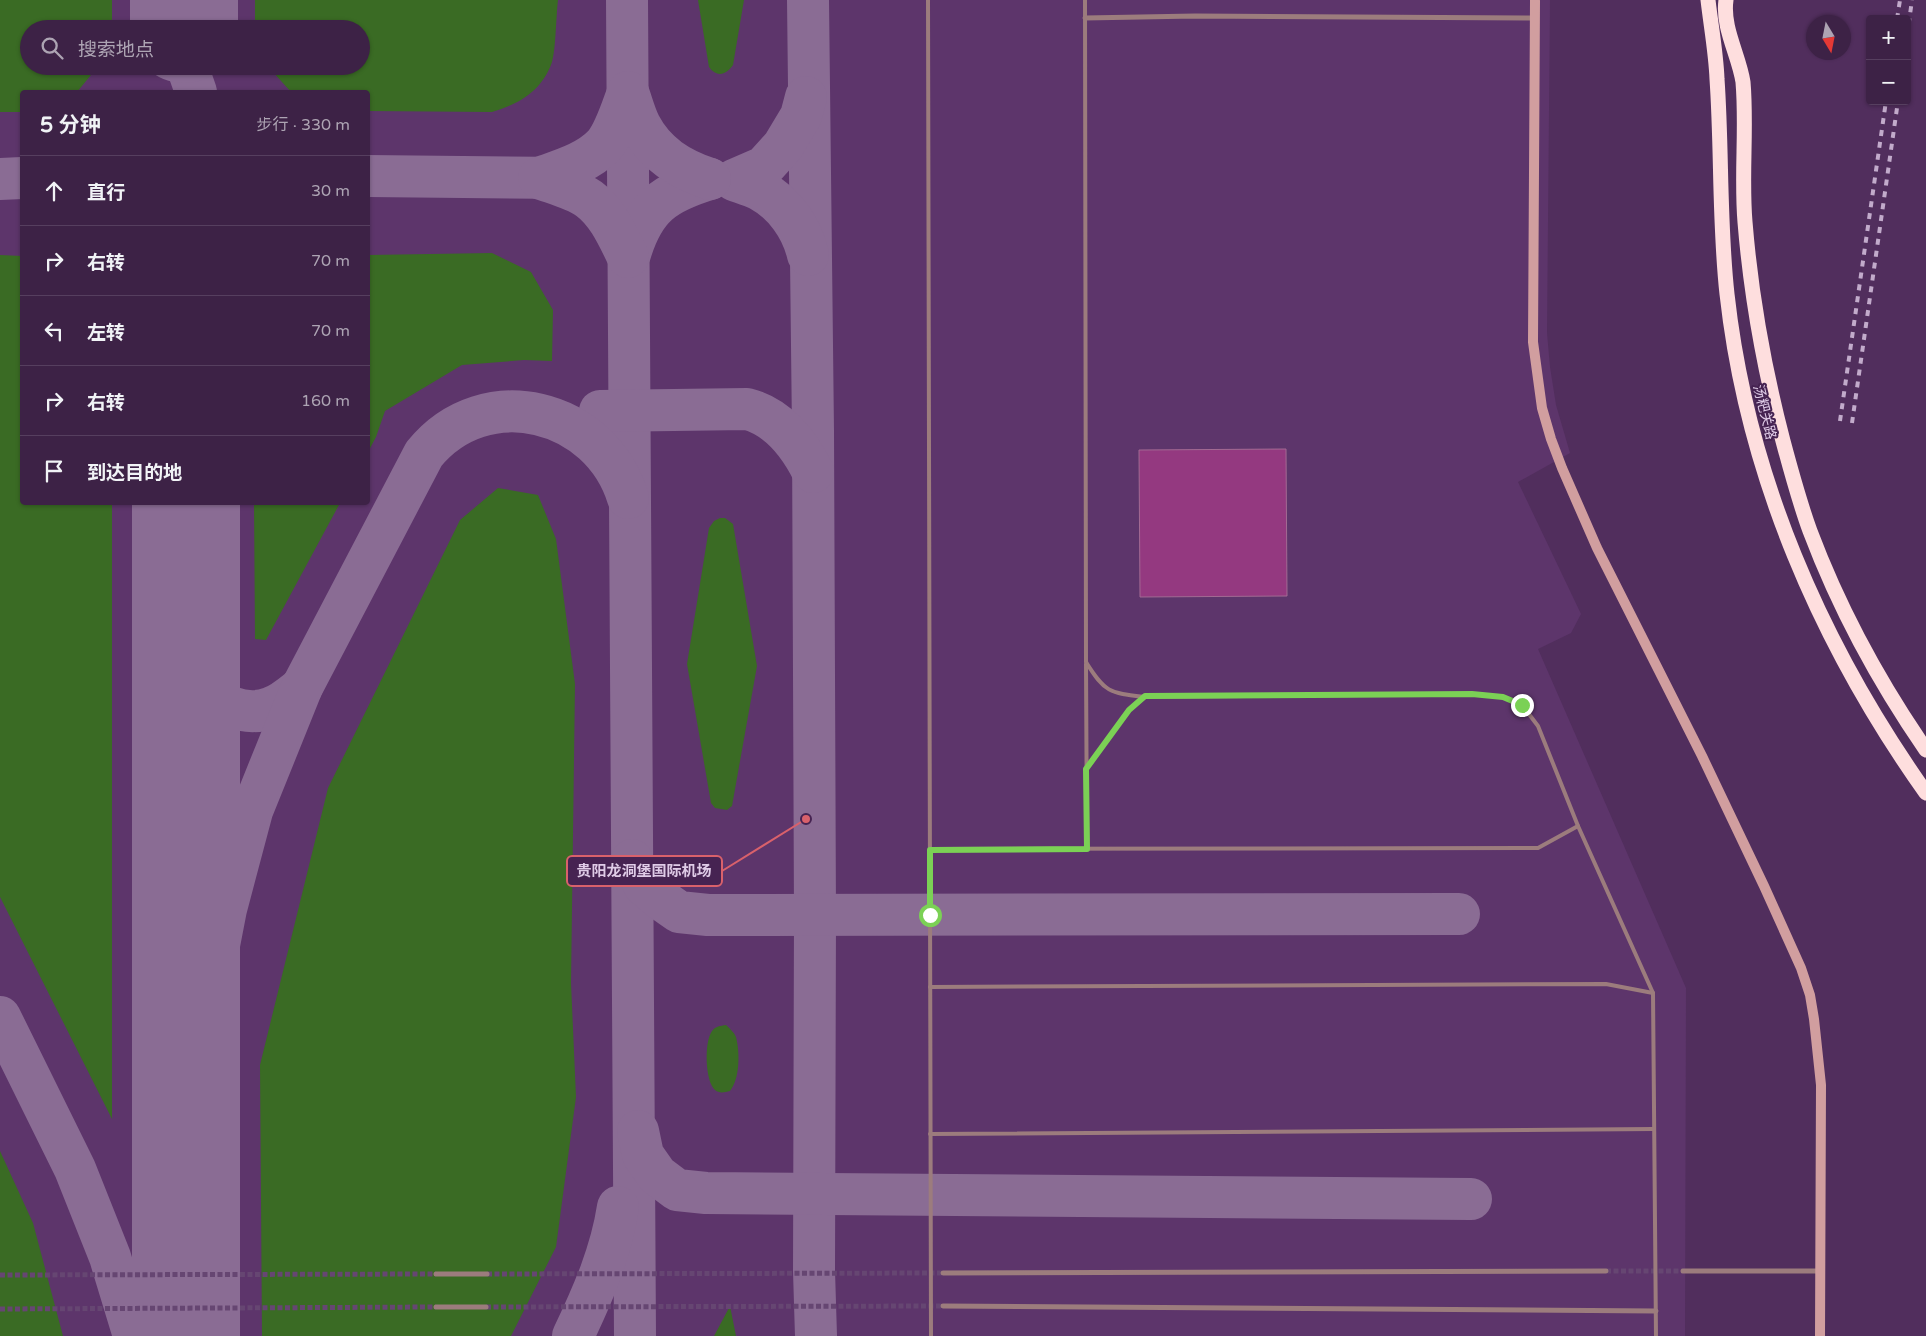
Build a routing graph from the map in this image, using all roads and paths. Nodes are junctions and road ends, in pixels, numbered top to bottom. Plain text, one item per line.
1 (928, 0) edge
2 (1085, 0) edge
3 (1708, 0) edge
4 (1726, 0) edge
5 (1535, 1) edge
6 (1085, 18) junction
7 (1535, 18) junction
8 (1086, 662) junction
9 (1145, 696) junction
10 (1926, 750) edge
11 (1086, 769) junction
12 (1926, 792) edge
13 (1578, 826) junction
14 (1087, 849) junction
15 (930, 850) junction
16 (930, 988) junction
17 (1653, 993) junction
18 (1654, 1129) junction
19 (930, 1134) junction
20 (1606, 1271) tunnel mouth
21 (1683, 1271) tunnel mouth
22 (1820, 1271) junction
23 (943, 1273) tunnel mouth
24 (436, 1274) tunnel mouth
25 (487, 1274) tunnel mouth
26 (942, 1306) tunnel mouth
27 (436, 1307) tunnel mouth
28 (486, 1307) tunnel mouth
29 (1656, 1311) junction
30 (931, 1336) edge
31 (1656, 1336) edge
32 (1820, 1336) edge

1 - 15 lane
2 - 6 lane
3 - 12 highway, 汤粑关路
4 - 10 highway, 汤粑关路
5 - 7 street
6 - 7 street
6 - 8 lane
7 - 22 street
8 - 9 lane
8 - 11 lane
9 - 11 lane
9 - 13 lane
11 - 14 lane
13 - 14 lane
13 - 17 lane
14 - 15 lane
15 - 16 lane
16 - 17 lane
16 - 19 lane
17 - 18 lane
18 - 19 lane
18 - 29 lane
19 - 30 lane
20 - 23 street
21 - 22 street
22 - 32 street
24 - 25 street
26 - 29 street
27 - 28 street
29 - 31 lane

